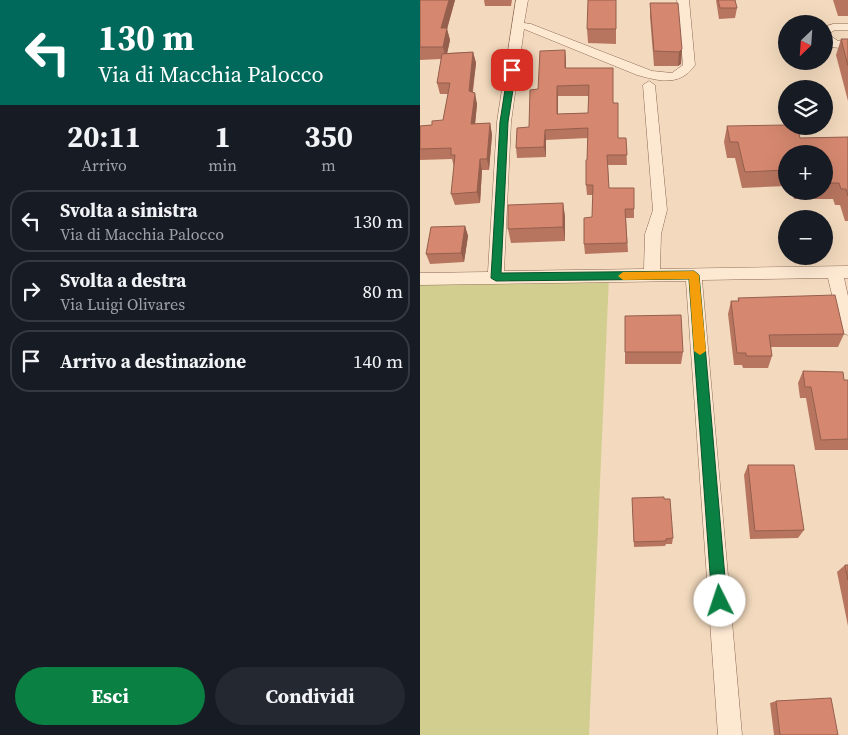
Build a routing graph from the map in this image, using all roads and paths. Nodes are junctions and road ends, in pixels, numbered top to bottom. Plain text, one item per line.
1 (522, 0) edge
2 (683, 0) edge
3 (526, 26) dead end
4 (848, 26) edge
5 (833, 28) edge
6 (833, 43) edge
7 (848, 46) edge
8 (649, 85) dead end
9 (841, 272) edge
10 (652, 275) junction
11 (694, 275) junction
12 (496, 278) junction
13 (420, 279) edge
14 (848, 328) edge
15 (730, 735) edge

1 - 12 street
2 - 3 street
4 - 5 street
6 - 7 street
8 - 10 street
9 - 11 street
9 - 14 street
10 - 11 street
10 - 12 street
11 - 15 street
12 - 13 street

